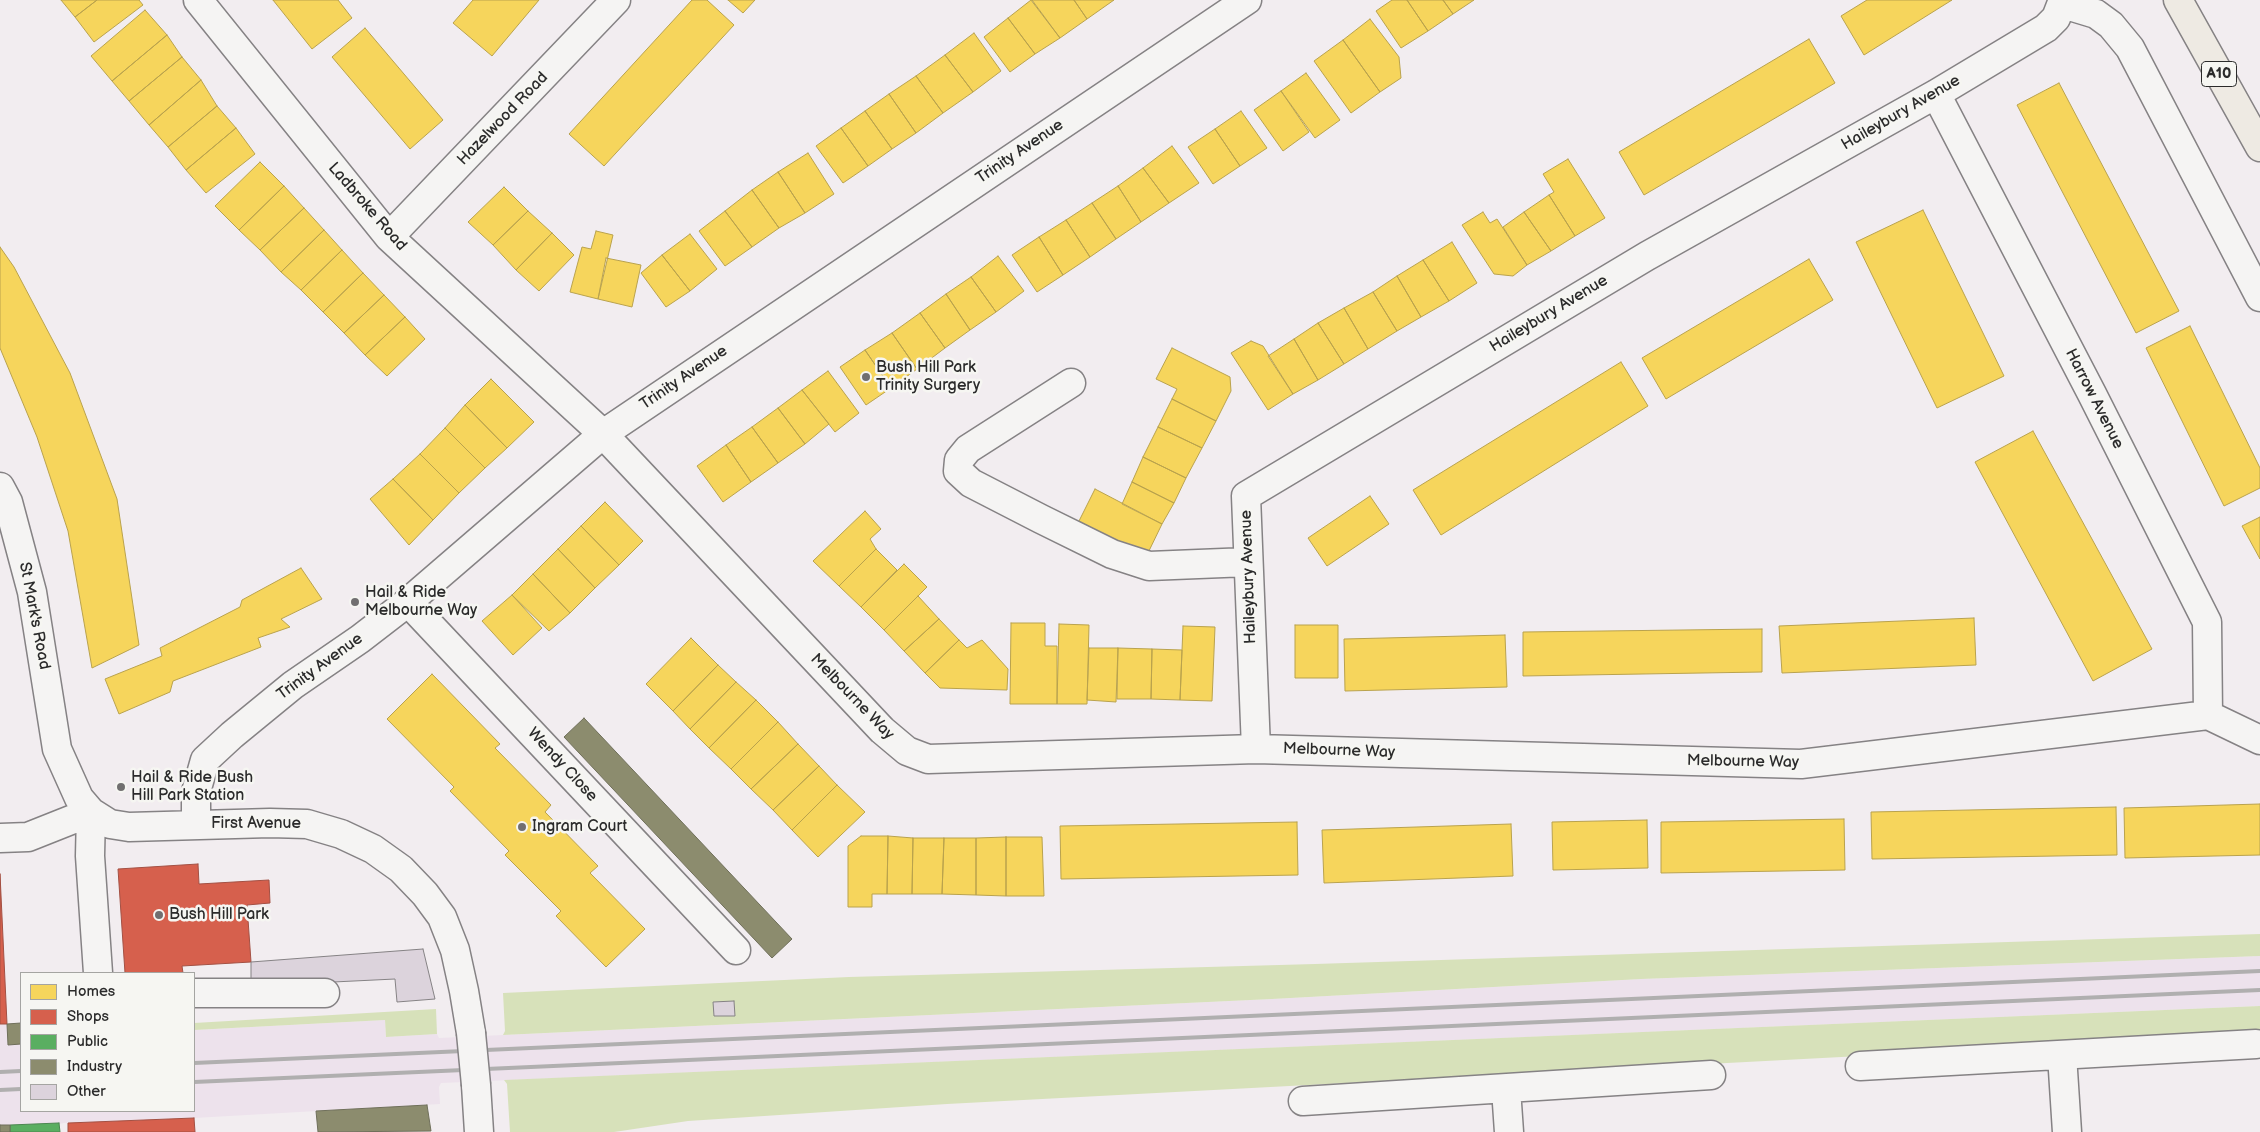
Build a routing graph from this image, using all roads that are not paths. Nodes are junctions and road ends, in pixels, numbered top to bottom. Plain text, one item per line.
1 (198, 0) edge
2 (616, 0) edge
3 (1247, 0) edge
4 (2178, 0) edge
5 (2063, 2) edge
6 (1936, 94) junction
7 (2260, 147) edge
8 (389, 237) junction
9 (2260, 297) edge
10 (1072, 383) dead end
11 (603, 434) junction
12 (0, 487) edge
13 (1248, 562) junction
14 (408, 602) junction
15 (2208, 715) junction
16 (2260, 740) edge
17 (58, 748) joint
18 (1256, 749) junction
19 (90, 812) junction
20 (196, 824) junction
21 (0, 838) edge
22 (736, 950) dead end
23 (98, 972) edge
24 (325, 993) dead end
25 (195, 994) edge
26 (2256, 1044) dead end
27 (2062, 1055) junction
28 (1860, 1066) dead end
29 (1711, 1076) dead end
30 (1506, 1089) junction
31 (1303, 1101) dead end
32 (479, 1132) edge
33 (1509, 1132) edge
34 (2066, 1132) edge

1 - 8 street, Ladbroke Road
2 - 8 street, Hazelwood Road
3 - 11 street, Trinity Avenue
4 - 7 highway, A10
5 - 6 street, Haileybury Avenue
5 - 9 street
6 - 13 street, Haileybury Avenue
6 - 15 street, Harrow Avenue
8 - 11 street, Ladbroke Road
10 - 13 street
11 - 14 street, Trinity Avenue
11 - 18 street, Melbourne Way
12 - 17 street, St Mark's Road
13 - 18 street, Haileybury Avenue
14 - 20 street, Trinity Avenue
14 - 22 street, Wendy Close
15 - 16 street
15 - 18 street, Melbourne Way
17 - 19 street, First Avenue
19 - 20 street, First Avenue
19 - 21 street
19 - 23 street
20 - 32 street, First Avenue, bridge
24 - 25 street
26 - 27 street
27 - 28 street
27 - 34 street
29 - 30 street
30 - 31 street
30 - 33 street

